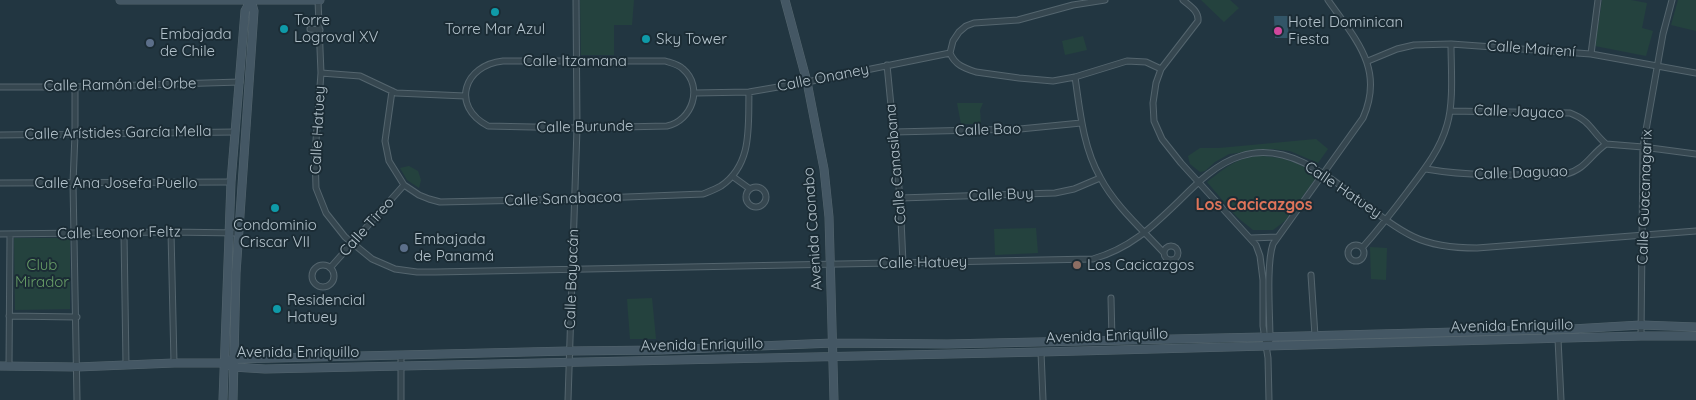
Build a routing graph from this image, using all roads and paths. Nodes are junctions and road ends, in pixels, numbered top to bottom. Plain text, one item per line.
1 (120, 0) edge
2 (251, 0) edge
3 (319, 0) edge
4 (576, 0) edge
5 (785, 0) edge
6 (1105, 0) edge
7 (1183, 0) edge
8 (1328, 0) edge
9 (1598, 0) edge
10 (1672, 0) edge
11 (310, 29) dead end
12 (320, 30) junction
13 (1451, 44) junction
14 (950, 53) junction
15 (1591, 54) junction
16 (576, 61) junction
17 (1368, 62) junction
18 (887, 65) junction
19 (1657, 65) junction
20 (1161, 69) junction
21 (1696, 72) edge
22 (321, 73) junction
23 (1075, 77) junction
24 (240, 82) junction
25 (807, 82) junction
26 (0, 87) edge
27 (74, 87) junction
28 (392, 91) junction
29 (749, 92) junction
30 (695, 93) junction
31 (465, 96) junction
32 (1450, 110) junction
33 (1081, 122) junction
34 (577, 128) junction
35 (236, 132) junction
36 (894, 132) junction
37 (75, 134) junction
38 (0, 135) edge
39 (1606, 144) junction
40 (1644, 147) junction
41 (1696, 154) edge
42 (1426, 169) junction
43 (1323, 174) junction
44 (732, 176) junction
45 (1100, 178) junction
46 (231, 182) junction
47 (1199, 182) junction
48 (73, 183) junction
49 (0, 184) edge
50 (404, 185) junction
51 (750, 189) dead end
52 (900, 198) junction
53 (575, 200) junction
54 (1387, 220) junction
55 (1696, 231) edge
56 (171, 232) junction
57 (1145, 232) junction
58 (124, 233) junction
59 (229, 233) junction
60 (238, 233) junction
61 (0, 234) edge
62 (10, 234) junction
63 (74, 234) junction
64 (1641, 236) junction
65 (1277, 237) junction
66 (1251, 238) junction
67 (352, 244) junction
68 (1362, 248) dead end
69 (1164, 254) dead end
70 (903, 263) junction
71 (830, 265) junction
72 (330, 268) junction
73 (572, 270) junction
74 (1311, 275) dead end
75 (1111, 298) dead end
76 (10, 316) junction
77 (77, 317) junction
78 (1641, 325) junction
79 (1696, 327) edge
80 (1477, 330) junction
81 (1315, 336) junction
82 (1641, 336) junction
83 (1696, 336) edge
84 (1558, 339) junction
85 (1112, 340) junction
86 (1267, 341) junction
87 (1478, 341) junction
88 (833, 343) junction
89 (947, 344) junction
90 (569, 351) junction
91 (1041, 352) junction
92 (948, 354) junction
93 (400, 355) junction
94 (833, 356) junction
95 (569, 362) junction
96 (174, 363) junction
97 (224, 363) junction
98 (233, 363) junction
99 (126, 364) junction
100 (0, 366) edge
101 (9, 366) junction
102 (401, 366) junction
103 (77, 367) junction
104 (78, 400) edge
105 (223, 400) edge
106 (233, 400) edge
107 (401, 400) edge
108 (568, 400) edge
109 (834, 400) edge
110 (1043, 400) edge
111 (1269, 400) edge
112 (1561, 400) edge

1 - 2 main road
2 - 3 main road
2 - 24 main road
2 - 60 main road
3 - 12 street, Calle Hatuey
4 - 16 street, Calle Bayacán
5 - 25 main road, Avenida Caonabo
6 - 14 street
7 - 20 street
8 - 17 street
9 - 15 street
10 - 19 street, Calle Guacanagarix
11 - 12 street
12 - 22 street, Calle Hatuey
13 - 15 street, Calle Mairení
13 - 17 street, Calle Mairení
13 - 32 street
14 - 18 street, Calle Onaney
14 - 23 street
15 - 19 street, Calle Mairení
16 - 30 street, Calle Itzamana
16 - 31 street, Calle Itzamana
16 - 34 street, Calle Bayacán
17 - 43 street
18 - 25 street, Calle Onaney
18 - 36 street, Calle Canasibana
19 - 21 street, Calle Mairení
19 - 40 street, Calle Guacanagarix
20 - 23 street
20 - 47 street
22 - 28 street
22 - 67 street, Calle Hatuey
23 - 33 street
24 - 27 street, Calle Ramón del Orbe
24 - 35 main road
25 - 29 street, Calle Onaney
25 - 71 main road, Avenida Caonabo
26 - 27 street, Calle Ramón del Orbe
27 - 37 street
28 - 31 street
28 - 50 street, Calle Sanabacoa
29 - 30 street, Calle Onaney
29 - 44 street, Calle Sanabacoa
30 - 34 street, Calle Burunde
31 - 34 street, Calle Burunde
32 - 39 street, Calle Jayaco
32 - 42 street
33 - 36 street, Calle Bao
33 - 45 street
34 - 53 street, Calle Bayacán
35 - 37 street, Calle Arístides García Mella
35 - 46 main road
36 - 52 street, Calle Canasibana
37 - 38 street, Calle Arístides García Mella
37 - 48 street
39 - 40 street
39 - 42 street, Calle Daguao
40 - 41 street
40 - 64 street, Calle Guacanagarix
42 - 54 street
43 - 47 street, Calle Hatuey
43 - 54 street, Calle Hatuey
43 - 65 street
44 - 51 street
44 - 53 street, Calle Sanabacoa
45 - 52 street, Calle Buy
45 - 57 street
46 - 48 street, Calle Ana Josefa Puello
46 - 59 main road
47 - 57 street, Calle Hatuey
47 - 66 street
48 - 49 street, Calle Ana Josefa Puello
48 - 63 street
50 - 53 street, Calle Sanabacoa
50 - 67 street, Calle Tireo
52 - 70 street, Calle Canasibana
53 - 73 street, Calle Bayacán
54 - 64 street, Calle Hatuey
54 - 68 street
55 - 64 street, Calle Hatuey
56 - 58 street, Calle Leonor Feltz
56 - 59 street, Calle Leonor Feltz
56 - 96 street
57 - 69 street
57 - 70 street, Calle Hatuey
58 - 63 street, Calle Leonor Feltz
58 - 99 street
59 - 60 street, Calle Leonor Feltz
59 - 97 main road
60 - 98 main road
61 - 62 street, Calle Leonor Feltz
62 - 63 street, Calle Leonor Feltz
62 - 76 street
63 - 77 street
64 - 78 street, Calle Guacanagarix
65 - 66 street
65 - 86 street
66 - 86 street
67 - 72 street, Calle Tireo
67 - 73 street, Calle Hatuey
70 - 71 street, Calle Hatuey
71 - 73 street, Calle Hatuey
71 - 88 main road, Avenida Caonabo
72 - 72 street
73 - 90 street, Calle Bayacán
74 - 81 street
75 - 85 street
76 - 77 street
76 - 101 street
77 - 103 street
78 - 79 main road, Avenida Enriquillo
78 - 80 main road, Avenida Enriquillo
78 - 82 street, Calle Guacanagarix
80 - 81 main road, Avenida Enriquillo
80 - 87 main road
81 - 86 main road, Avenida Enriquillo
82 - 83 main road, Avenida Enriquillo
82 - 84 main road, Avenida Enriquillo
84 - 87 main road, Avenida Enriquillo
84 - 112 street
85 - 86 main road, Avenida Enriquillo
85 - 89 main road, Avenida Enriquillo
86 - 87 main road, Avenida Enriquillo
86 - 91 main road, Avenida Enriquillo
86 - 111 street
88 - 89 main road, Avenida Enriquillo
88 - 90 main road, Avenida Enriquillo
88 - 94 main road, Avenida Caonabo
89 - 92 main road
90 - 93 main road, Avenida Enriquillo
90 - 95 street, Calle Bayacán
91 - 92 main road, Avenida Enriquillo
91 - 110 street
92 - 94 main road, Avenida Enriquillo
93 - 98 main road, Avenida Enriquillo
93 - 102 street
94 - 95 main road, Avenida Enriquillo
94 - 109 main road, Avenida Caonabo
95 - 102 main road, Avenida Enriquillo
95 - 108 street, Calle Bayacán
96 - 97 main road
96 - 99 main road
97 - 98 main road, Avenida Enriquillo
97 - 105 main road
98 - 102 main road, Avenida Enriquillo
98 - 106 main road
99 - 103 main road
100 - 101 main road
101 - 103 main road
102 - 107 street
103 - 104 street

